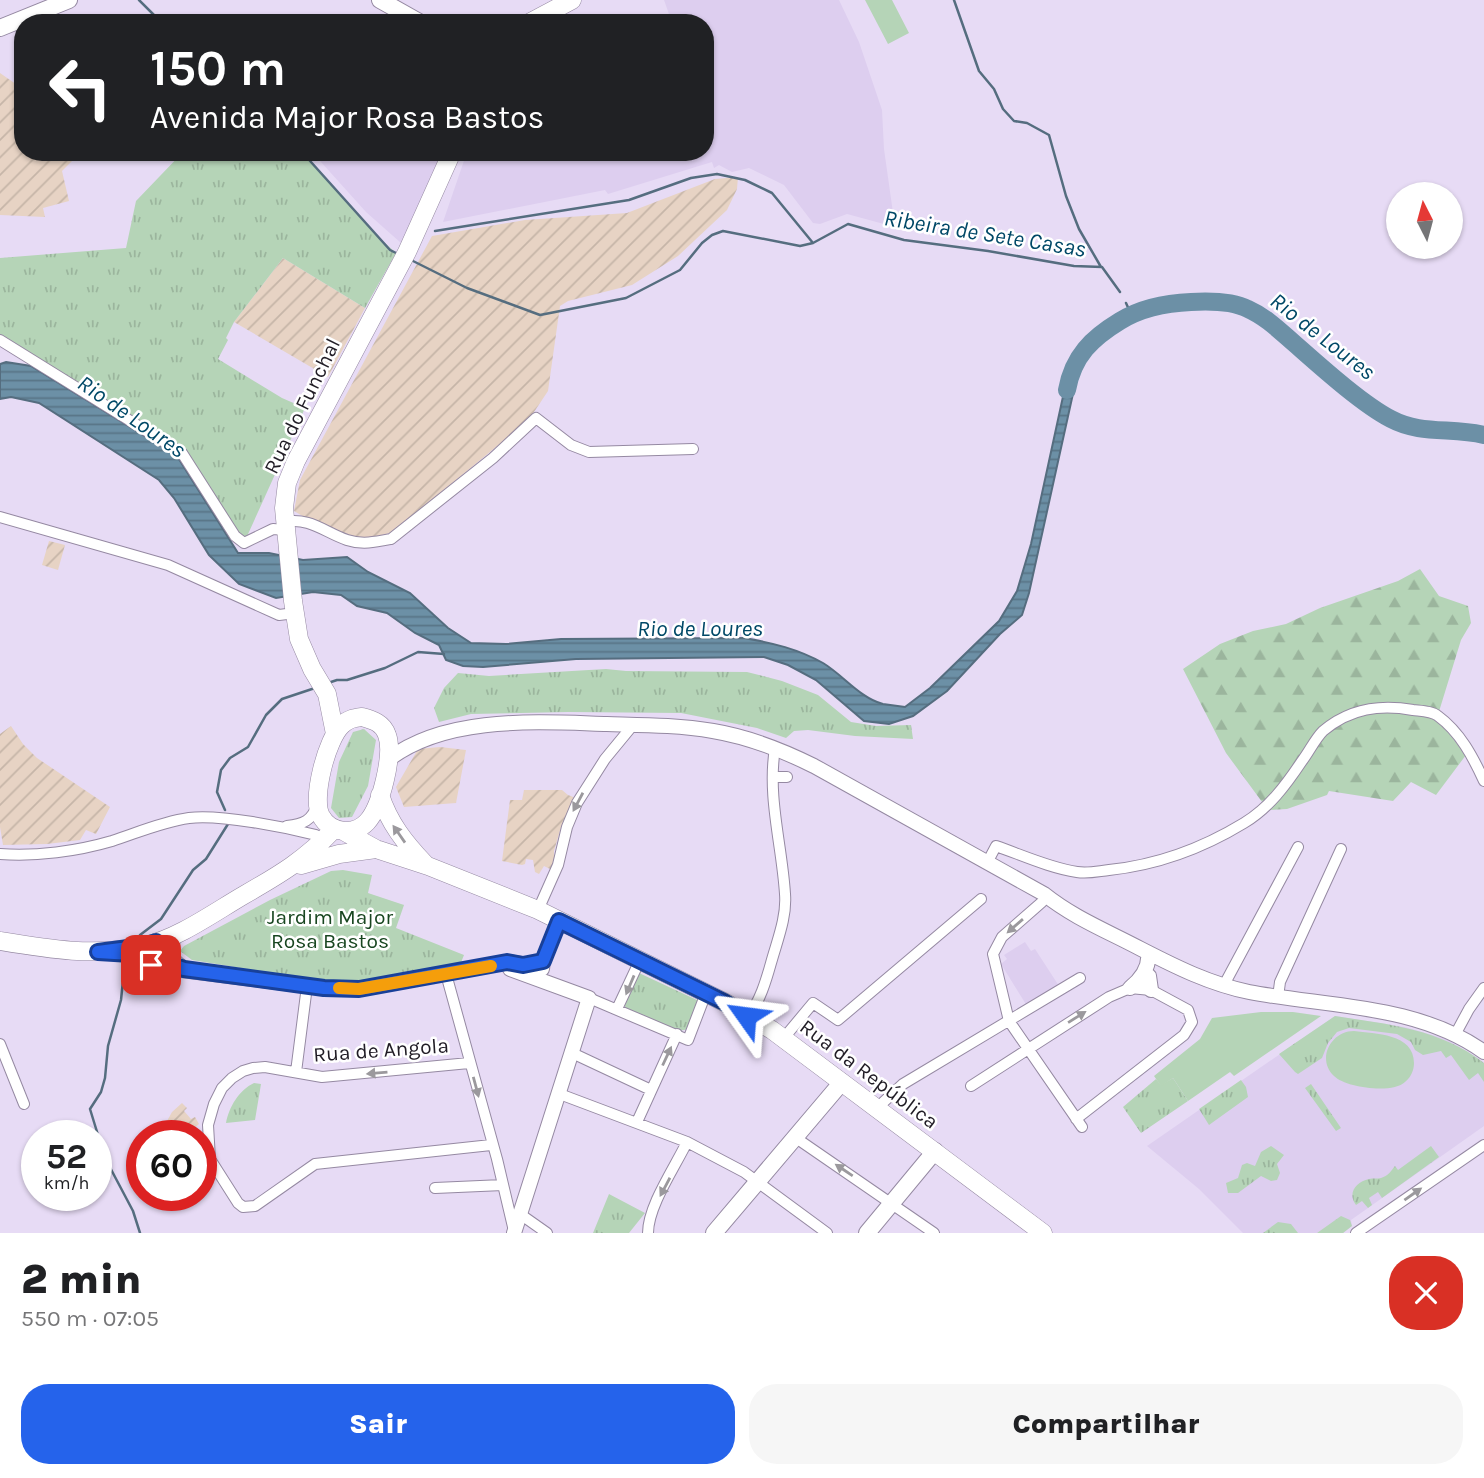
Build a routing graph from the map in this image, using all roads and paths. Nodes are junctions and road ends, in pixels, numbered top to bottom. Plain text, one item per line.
1 (69, 0) edge
2 (380, 0) edge
3 (565, 4) edge
4 (34, 14) edge
5 (406, 14) edge
6 (546, 14) edge
7 (448, 161) edge
8 (0, 340) edge
9 (692, 449) dead end
10 (0, 517) edge
11 (285, 531) junction
12 (294, 607) junction
13 (327, 694) junction
14 (362, 717) junction
15 (633, 724) junction
16 (382, 726) junction
17 (335, 734) junction
18 (418, 741) junction
19 (775, 748) junction
20 (389, 759) junction
21 (773, 771) junction
22 (787, 777) dead end
23 (1484, 781) edge
24 (380, 796) junction
25 (318, 808) junction
26 (277, 827) junction
27 (339, 830) junction
28 (315, 843) junction
29 (1298, 847) dead end
30 (376, 849) junction
31 (1341, 849) dead end
32 (0, 854) edge
33 (987, 863) junction
34 (428, 866) junction
35 (288, 869) junction
36 (981, 899) dead end
37 (1053, 904) junction
38 (538, 910) junction
39 (559, 921) junction
40 (178, 932) junction
41 (0, 942) edge
42 (150, 944) junction
43 (98, 952) junction
44 (640, 960) junction
45 (543, 961) junction
46 (498, 965) junction
47 (158, 967) junction
48 (184, 969) junction
49 (1149, 970) junction
50 (446, 974) junction
51 (1080, 978) dead end
52 (1205, 980) junction
53 (548, 982) junction
54 (1224, 985) junction
55 (307, 986) junction
56 (1130, 988) joint
57 (1484, 988) edge
58 (706, 993) junction
59 (1278, 997) junction
60 (589, 998) junction
61 (617, 1009) junction
62 (748, 1017) junction
63 (1009, 1021) junction
64 (677, 1034) junction
65 (1455, 1035) junction
66 (783, 1039) junction
67 (0, 1044) edge
68 (1027, 1050) junction
69 (570, 1052) junction
70 (1484, 1052) edge
71 (469, 1063) junction
72 (296, 1072) junction
73 (842, 1082) junction
74 (971, 1086) dead end
75 (651, 1090) junction
76 (557, 1093) junction
77 (24, 1104) dead end
78 (877, 1108) junction
79 (637, 1122) junction
80 (796, 1138) junction
81 (687, 1142) junction
82 (491, 1145) junction
83 (1484, 1145) edge
84 (935, 1152) junction
85 (758, 1183) junction
86 (503, 1185) junction
87 (435, 1188) dead end
88 (892, 1203) junction
89 (520, 1214) junction
90 (514, 1232) edge
91 (547, 1233) edge
92 (648, 1233) edge
93 (716, 1233) edge
94 (828, 1233) edge
95 (867, 1233) edge
96 (934, 1233) edge
97 (1043, 1233) edge
98 (1356, 1233) edge

1 - 4 main road
2 - 5 main road
3 - 6 main road
7 - 11 main road, Rua do Funchal
8 - 11 street
9 - 11 street
10 - 12 street
11 - 12 main road, Rua do Funchal
12 - 13 main road, Rua do Funchal
13 - 14 main road, Rua do Funchal
13 - 17 main road, Rua do Funchal
14 - 16 main road, Rua do Funchal
14 - 17 main road
15 - 18 street
15 - 19 street
15 -> 38 street
16 - 18 street
16 - 20 main road
17 - 25 main road
18 - 20 street
19 - 21 street
19 - 33 street
20 - 24 main road
21 - 22 street
21 - 62 street
23 - 33 street
24 - 27 main road
34 -> 24 main road, Rua da República
25 - 26 street
25 - 27 main road, Rua da República
25 - 28 main road
26 - 28 street
26 - 32 street
27 - 28 main road
27 - 30 main road, Rua da República
28 - 35 main road
29 - 54 street
30 - 34 main road, Rua da República
30 - 35 main road
31 - 59 street
33 - 37 street
34 - 38 main road, Rua da República
35 - 40 main road
36 - 66 street
37 - 49 street
37 -> 63 street
38 - 39 main road, Rua da República
39 - 44 main road, Rua da República
39 - 45 street
40 - 42 main road
40 - 48 street
41 - 43 main road
42 - 43 main road
42 - 47 street
42 - 48 street
43 - 47 street
44 - 58 main road, Rua da República
44 -> 61 street
45 - 46 street
45 - 53 street
46 - 50 street
46 - 53 street
47 - 48 street
48 - 55 street
49 - 52 street
49 - 52 street
49 - 56 street
49 - 68 street
50 - 55 street
50 - 71 street
51 - 63 street
52 - 54 street
53 - 60 street
54 - 59 street
55 - 72 street
68 -> 56 street
57 - 65 street
58 - 62 main road, Rua da República
58 - 64 street
59 - 65 street
60 - 61 street
60 - 69 street
61 - 64 street
62 - 66 main road, Rua da República
63 - 68 street
63 - 78 street
75 -> 64 street
65 - 70 street
66 - 73 main road, Rua da República
67 - 77 street
68 - 74 street
69 - 75 street
69 - 76 street
71 -> 72 street, Rua de Angola
71 -> 82 street
72 - 82 street, Rua de Angola
73 - 78 main road, Rua da República
73 - 80 main road
75 - 79 street
76 - 79 street
76 - 89 street
78 - 84 main road, Rua da República
79 - 81 street
80 - 85 main road
88 -> 80 street
81 - 85 street
81 -> 92 street
82 - 86 street
98 -> 83 street
84 - 88 main road
84 - 97 main road, Rua da República
85 - 93 main road
85 - 94 street
86 - 87 street
86 - 90 street
88 - 95 main road
88 - 96 street
89 - 90 street
89 - 91 street

